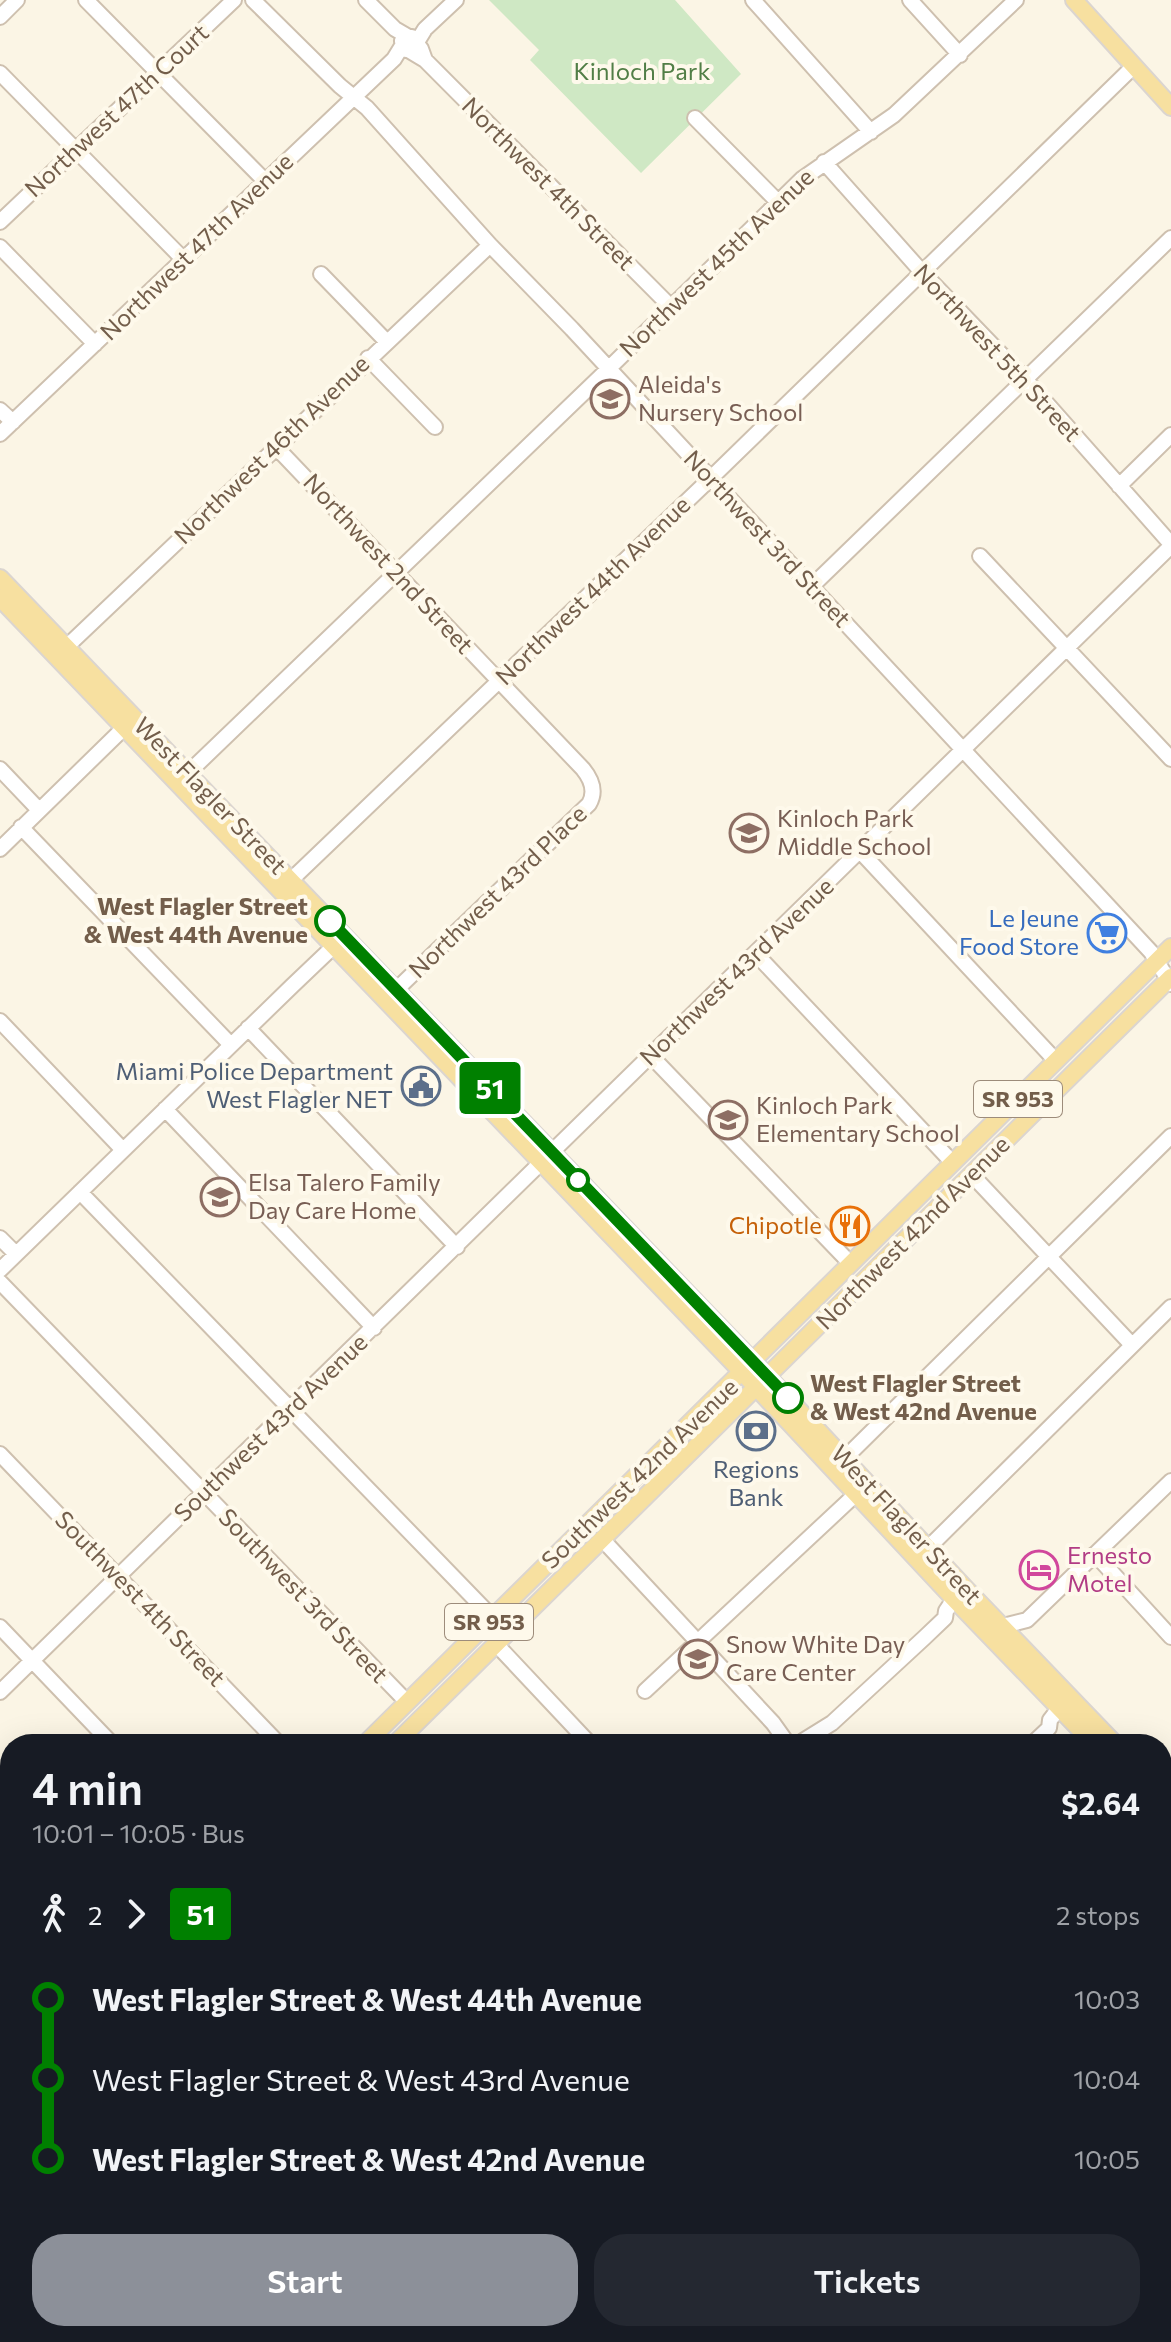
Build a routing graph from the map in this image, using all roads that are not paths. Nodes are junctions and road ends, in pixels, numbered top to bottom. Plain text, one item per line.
1 (17, 0) edge
2 (86, 0) edge
3 (234, 0) edge
4 (253, 0) edge
5 (366, 0) edge
6 (456, 0) edge
7 (753, 0) edge
8 (910, 0) edge
9 (1016, 0) edge
10 (1074, 0) edge
11 (0, 17) edge
12 (406, 44) junction
13 (960, 55) junction
14 (1134, 66) junction
15 (0, 73) edge
16 (158, 73) junction
17 (354, 97) junction
18 (1171, 107) edge
19 (695, 118) dead end
20 (871, 132) junction
21 (75, 151) junction
22 (824, 162) junction
23 (265, 181) junction
24 (778, 202) junction
25 (0, 222) edge
26 (1171, 238) edge
27 (490, 245) junction
28 (0, 247) edge
29 (183, 259) junction
30 (921, 271) junction
31 (321, 274) dead end
32 (671, 307) junction
33 (386, 341) junction
34 (95, 344) junction
35 (368, 358) junction
36 (609, 368) junction
37 (1025, 379) junction
38 (0, 410) edge
39 (13, 422) junction
40 (435, 427) dead end
41 (0, 434) edge
42 (1171, 435) edge
43 (276, 447) junction
44 (711, 478) junction
45 (1119, 486) junction
46 (1171, 545) edge
47 (980, 556) dead end
48 (396, 574) junction
49 (0, 578) edge
50 (812, 586) junction
51 (0, 598) edge
52 (1068, 648) junction
53 (61, 652) junction
54 (499, 682) junction
55 (129, 723) junction
56 (964, 750) junction
57 (1171, 759) edge
58 (0, 769) edge
59 (188, 773) junction
60 (593, 790) joint
61 (39, 810) junction
62 (21, 827) junction
63 (0, 849) edge
64 (860, 851) junction
65 (264, 874) junction
66 (291, 880) junction
67 (342, 944) junction
68 (1171, 947) edge
69 (756, 954) junction
70 (1157, 961) junction
71 (1170, 980) edge
72 (396, 990) junction
73 (0, 1021) edge
74 (248, 1028) junction
75 (231, 1045) junction
76 (651, 1056) junction
77 (1056, 1061) junction
78 (165, 1109) junction
79 (1171, 1136) edge
80 (123, 1150) junction
81 (547, 1157) junction
82 (953, 1163) junction
83 (972, 1175) junction
84 (80, 1192) junction
85 (946, 1200) junction
86 (0, 1238) edge
87 (457, 1247) junction
88 (16, 1254) junction
89 (1048, 1258) junction
90 (851, 1264) junction
91 (0, 1270) edge
92 (0, 1282) edge
93 (1171, 1307) edge
94 (374, 1328) junction
95 (1132, 1345) junction
96 (748, 1368) junction
97 (762, 1381) junction
98 (290, 1409) junction
99 (0, 1454) edge
100 (844, 1459) junction
101 (1171, 1481) edge
102 (204, 1493) junction
103 (856, 1494) junction
104 (614, 1499) junction
105 (588, 1524) junction
106 (602, 1539) junction
107 (922, 1554) junction
108 (1095, 1554) junction
109 (573, 1568) junction
110 (118, 1576) junction
111 (960, 1604) junction
112 (493, 1618) junction
113 (1027, 1620) junction
114 (1003, 1626) junction
115 (0, 1627) edge
116 (1171, 1637) edge
117 (698, 1642) junction
118 (1020, 1643) junction
119 (493, 1647) junction
120 (32, 1660) junction
121 (645, 1691) dead end
122 (0, 1692) edge
123 (407, 1702) junction
124 (1065, 1713) junction
125 (102, 1734) edge
126 (269, 1734) edge
127 (375, 1734) edge
128 (405, 1734) edge
129 (580, 1734) edge
130 (789, 1734) edge
131 (816, 1734) edge
132 (1043, 1734) edge
133 (1085, 1734) edge
134 (1106, 1734) edge

1 - 11 street
2 - 16 street
3 - 16 street, Northwest 47th Court
4 - 17 street, Northwest 3rd Street
5 - 12 street, Northwest 4th Street
6 - 12 street, Northwest 47th Avenue
7 - 20 street
8 - 13 street
9 - 13 street, Northwest 45th Avenue
10 - 14 main road
12 - 17 street, Northwest 47th Avenue
12 - 32 street, Northwest 4th Street
13 - 20 street, Northwest 45th Avenue
14 - 18 main road
14 - 30 street, Northwest 44th Avenue
15 - 21 street
16 - 21 street, Northwest 47th Court
16 - 23 street
17 - 23 street, Northwest 47th Avenue
17 - 27 street, Northwest 3rd Street
19 - 24 street
20 - 22 street, Northwest 45th Avenue
21 - 25 street, Northwest 47th Court
21 - 29 street
22 - 24 street, Northwest 45th Avenue
22 - 30 street, Northwest 5th Street
23 - 29 street, Northwest 47th Avenue
24 - 32 street, Northwest 45th Avenue
26 - 37 street
27 - 33 street, Northwest 46th Avenue
27 - 36 street, Northwest 3rd Street
28 - 34 street
29 - 34 street, Northwest 47th Avenue
30 - 37 street, Northwest 5th Street
30 - 44 street, Northwest 44th Avenue
31 - 33 street
32 - 36 street, Northwest 45th Avenue
33 - 35 street, Northwest 46th Avenue
34 - 39 street, Northwest 47th Avenue
35 - 40 street
35 - 43 street, Northwest 46th Avenue
36 - 44 street, Northwest 3rd Street
36 - 48 street, Northwest 45th Avenue
37 - 45 street, Northwest 5th Street
37 - 50 street
38 - 39 street
39 - 41 street, Northwest 47th Avenue
42 - 45 street
43 - 48 street, Northwest 2nd Street
43 - 53 street, Northwest 46th Avenue
44 - 50 street, Northwest 3rd Street
44 - 54 street, Northwest 44th Avenue
45 - 46 street, Northwest 5th Street
46 - 52 street, Northwest 43rd Avenue
47 - 52 street
48 - 54 street, Northwest 2nd Street
48 - 59 street, Northwest 45th Avenue
49 - 53 main road, West Flagler Street
50 - 56 street, Northwest 3rd Street
51 - 53 main road, West Flagler Street
52 - 56 street, Northwest 43rd Avenue
52 - 57 street
53 - 55 main road, West Flagler Street
54 - 60 street, Northwest 2nd Street
54 - 66 street, Northwest 44th Avenue
55 - 59 main road, West Flagler Street
55 - 61 street
55 - 65 main road, West Flagler Street
56 - 64 street, Northwest 43rd Avenue
56 - 70 street, Northwest 3rd Street
58 - 61 street
59 - 66 main road, West Flagler Street
60 - 72 street, Northwest 43rd Place
61 - 62 street
62 - 63 street
62 - 75 street
64 - 69 street, Northwest 43rd Avenue
64 - 77 street
65 - 66 main road
65 - 67 main road, West Flagler Street
66 - 67 main road, West Flagler Street
67 - 72 main road, West Flagler Street
67 - 74 street
67 - 81 main road, West Flagler Street
68 - 70 main road, Northwest 42nd Avenue / SR 953
69 - 76 street, Northwest 43rd Avenue
69 - 82 street
70 - 71 street, Northwest 3rd Street
70 - 77 main road, Northwest 42nd Avenue / SR 953
71 - 83 main road, Northwest 42nd Avenue / SR 953
72 - 81 main road, West Flagler Street
73 - 80 street
74 - 75 street
74 - 87 street
75 - 78 street
76 - 81 street, Northwest 43rd Avenue
76 - 90 street
77 - 82 main road, Northwest 42nd Avenue / SR 953
78 - 80 street
78 - 94 street
79 - 89 street
80 - 84 street
81 - 87 street, Southwest 43rd Avenue
81 - 96 main road, West Flagler Street
82 - 85 main road
82 - 90 main road, Northwest 42nd Avenue / SR 953
83 - 85 main road, Northwest 42nd Avenue / SR 953
83 - 89 street
84 - 88 street
84 - 98 street
85 - 97 main road, Northwest 42nd Avenue / SR 953
86 - 88 street
87 - 94 street, Southwest 43rd Avenue
88 - 91 street
89 - 95 street
89 - 100 street
90 - 96 main road, Northwest 42nd Avenue / SR 953
92 - 102 street, Southwest 3rd Street
93 - 95 street
94 - 98 street, Southwest 43rd Avenue
95 - 107 street
96 - 97 main road, West Flagler Street
96 - 104 main road, Southwest 42nd Avenue / SR 953
97 - 100 main road, West Flagler Street
97 - 103 main road, West Flagler Street
97 - 106 main road, Southwest 42nd Avenue / SR 953
98 - 102 street, Southwest 43rd Avenue
98 - 112 street
99 - 110 street, Southwest 4th Street
100 - 107 main road, West Flagler Street
101 - 108 street
102 - 110 street, Southwest 43rd Avenue
102 - 123 street, Southwest 3rd Street
103 - 107 main road, West Flagler Street
103 - 117 street
104 - 105 main road, Southwest 42nd Avenue / SR 953
104 - 106 main road
105 - 109 main road
105 - 112 main road, Southwest 42nd Avenue / SR 953
106 - 109 main road, Southwest 42nd Avenue / SR 953
106 - 117 street
107 - 111 main road, West Flagler Street
107 - 114 main road, West Flagler Street
108 - 113 street
108 - 116 street
109 - 119 main road, Southwest 42nd Avenue / SR 953
110 - 120 street, Southwest 43rd Avenue
110 - 126 street, Southwest 4th Street
111 - 124 main road, West Flagler Street
111 - 131 street
112 - 119 main road
112 - 123 main road, Southwest 42nd Avenue / SR 953
113 - 114 street
113 - 118 street
114 - 118 main road, West Flagler Street
115 - 120 street
117 - 121 street
117 - 130 street
118 - 134 main road, West Flagler Street
119 - 128 main road, Southwest 42nd Avenue / SR 953
119 - 129 street
120 - 122 street, Southwest 43rd Avenue
120 - 125 street
123 - 127 main road, Southwest 42nd Avenue / SR 953
124 - 132 street
124 - 133 main road, West Flagler Street

